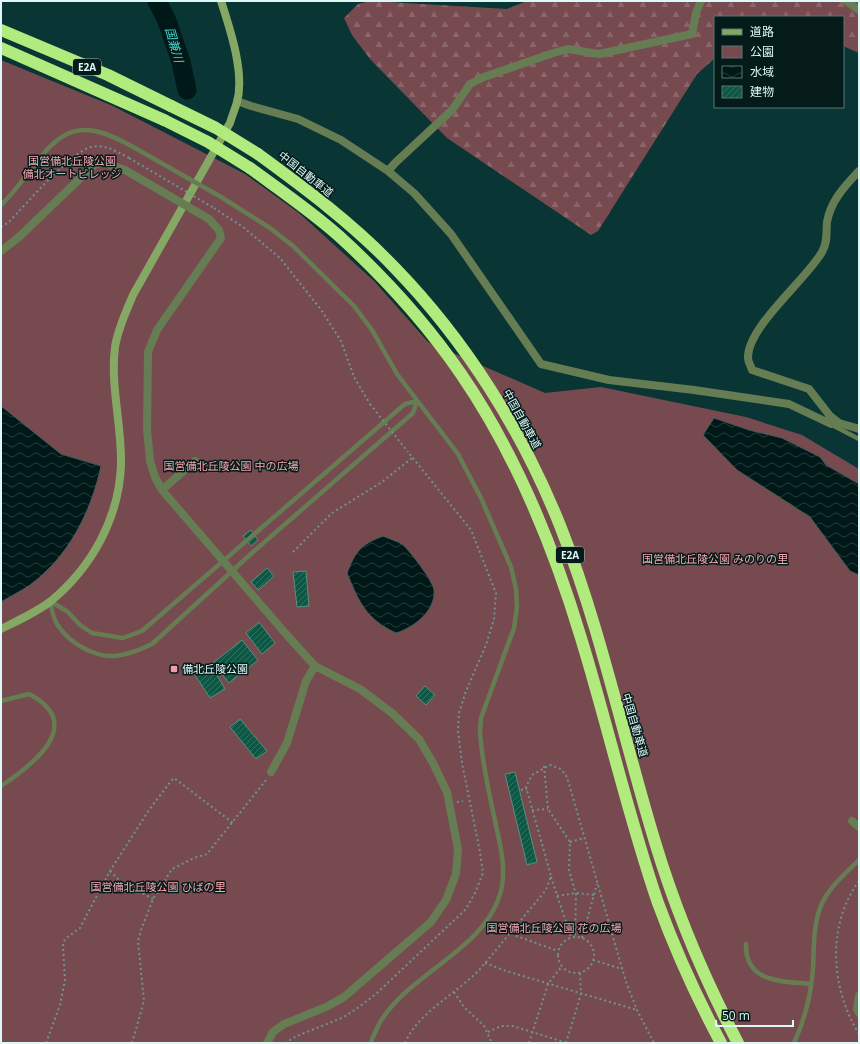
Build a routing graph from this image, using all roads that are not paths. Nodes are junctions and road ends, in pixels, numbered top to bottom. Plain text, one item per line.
1 (221, 1) edge
2 (702, 1) edge
3 (850, 1) edge
4 (859, 10) edge
5 (1, 30) edge
6 (1, 48) edge
7 (238, 101) junction
8 (388, 170) junction
9 (859, 171) edge
10 (1, 204) edge
11 (1, 251) edge
12 (417, 401) junction
13 (835, 424) junction
14 (859, 429) edge
15 (859, 439) edge
16 (195, 460) dead end
17 (162, 490) junction
18 (50, 601) junction
19 (1, 629) edge
20 (315, 666) junction
21 (1, 701) edge
22 (271, 772) road end
23 (1, 786) edge
24 (852, 821) dead end
25 (859, 827) edge
26 (859, 860) edge
27 (746, 944) dead end
28 (810, 984) junction
29 (859, 996) edge
30 (859, 1014) edge
31 (266, 1043) edge
32 (371, 1043) edge
33 (721, 1043) edge
34 (738, 1043) edge
35 (794, 1043) edge

1 - 7 street
2 - 8 street
3 - 4 street
5 - 34 highway, 中国自動車道 / E2A, bridge
6 - 33 highway, E2A, bridge
7 - 8 street
7 - 18 street
8 - 13 street
9 - 13 street
10 - 12 lane, bridge
11 - 17 street, bridge
12 - 18 lane
12 - 18 lane
12 - 32 lane
13 - 14 street
13 - 15 lane
16 - 17 street
17 - 20 street, bridge
18 - 19 street
20 - 22 street
20 - 31 street
21 - 23 lane
24 - 25 street
26 - 28 lane
27 - 28 lane
28 - 35 lane
29 - 30 street

